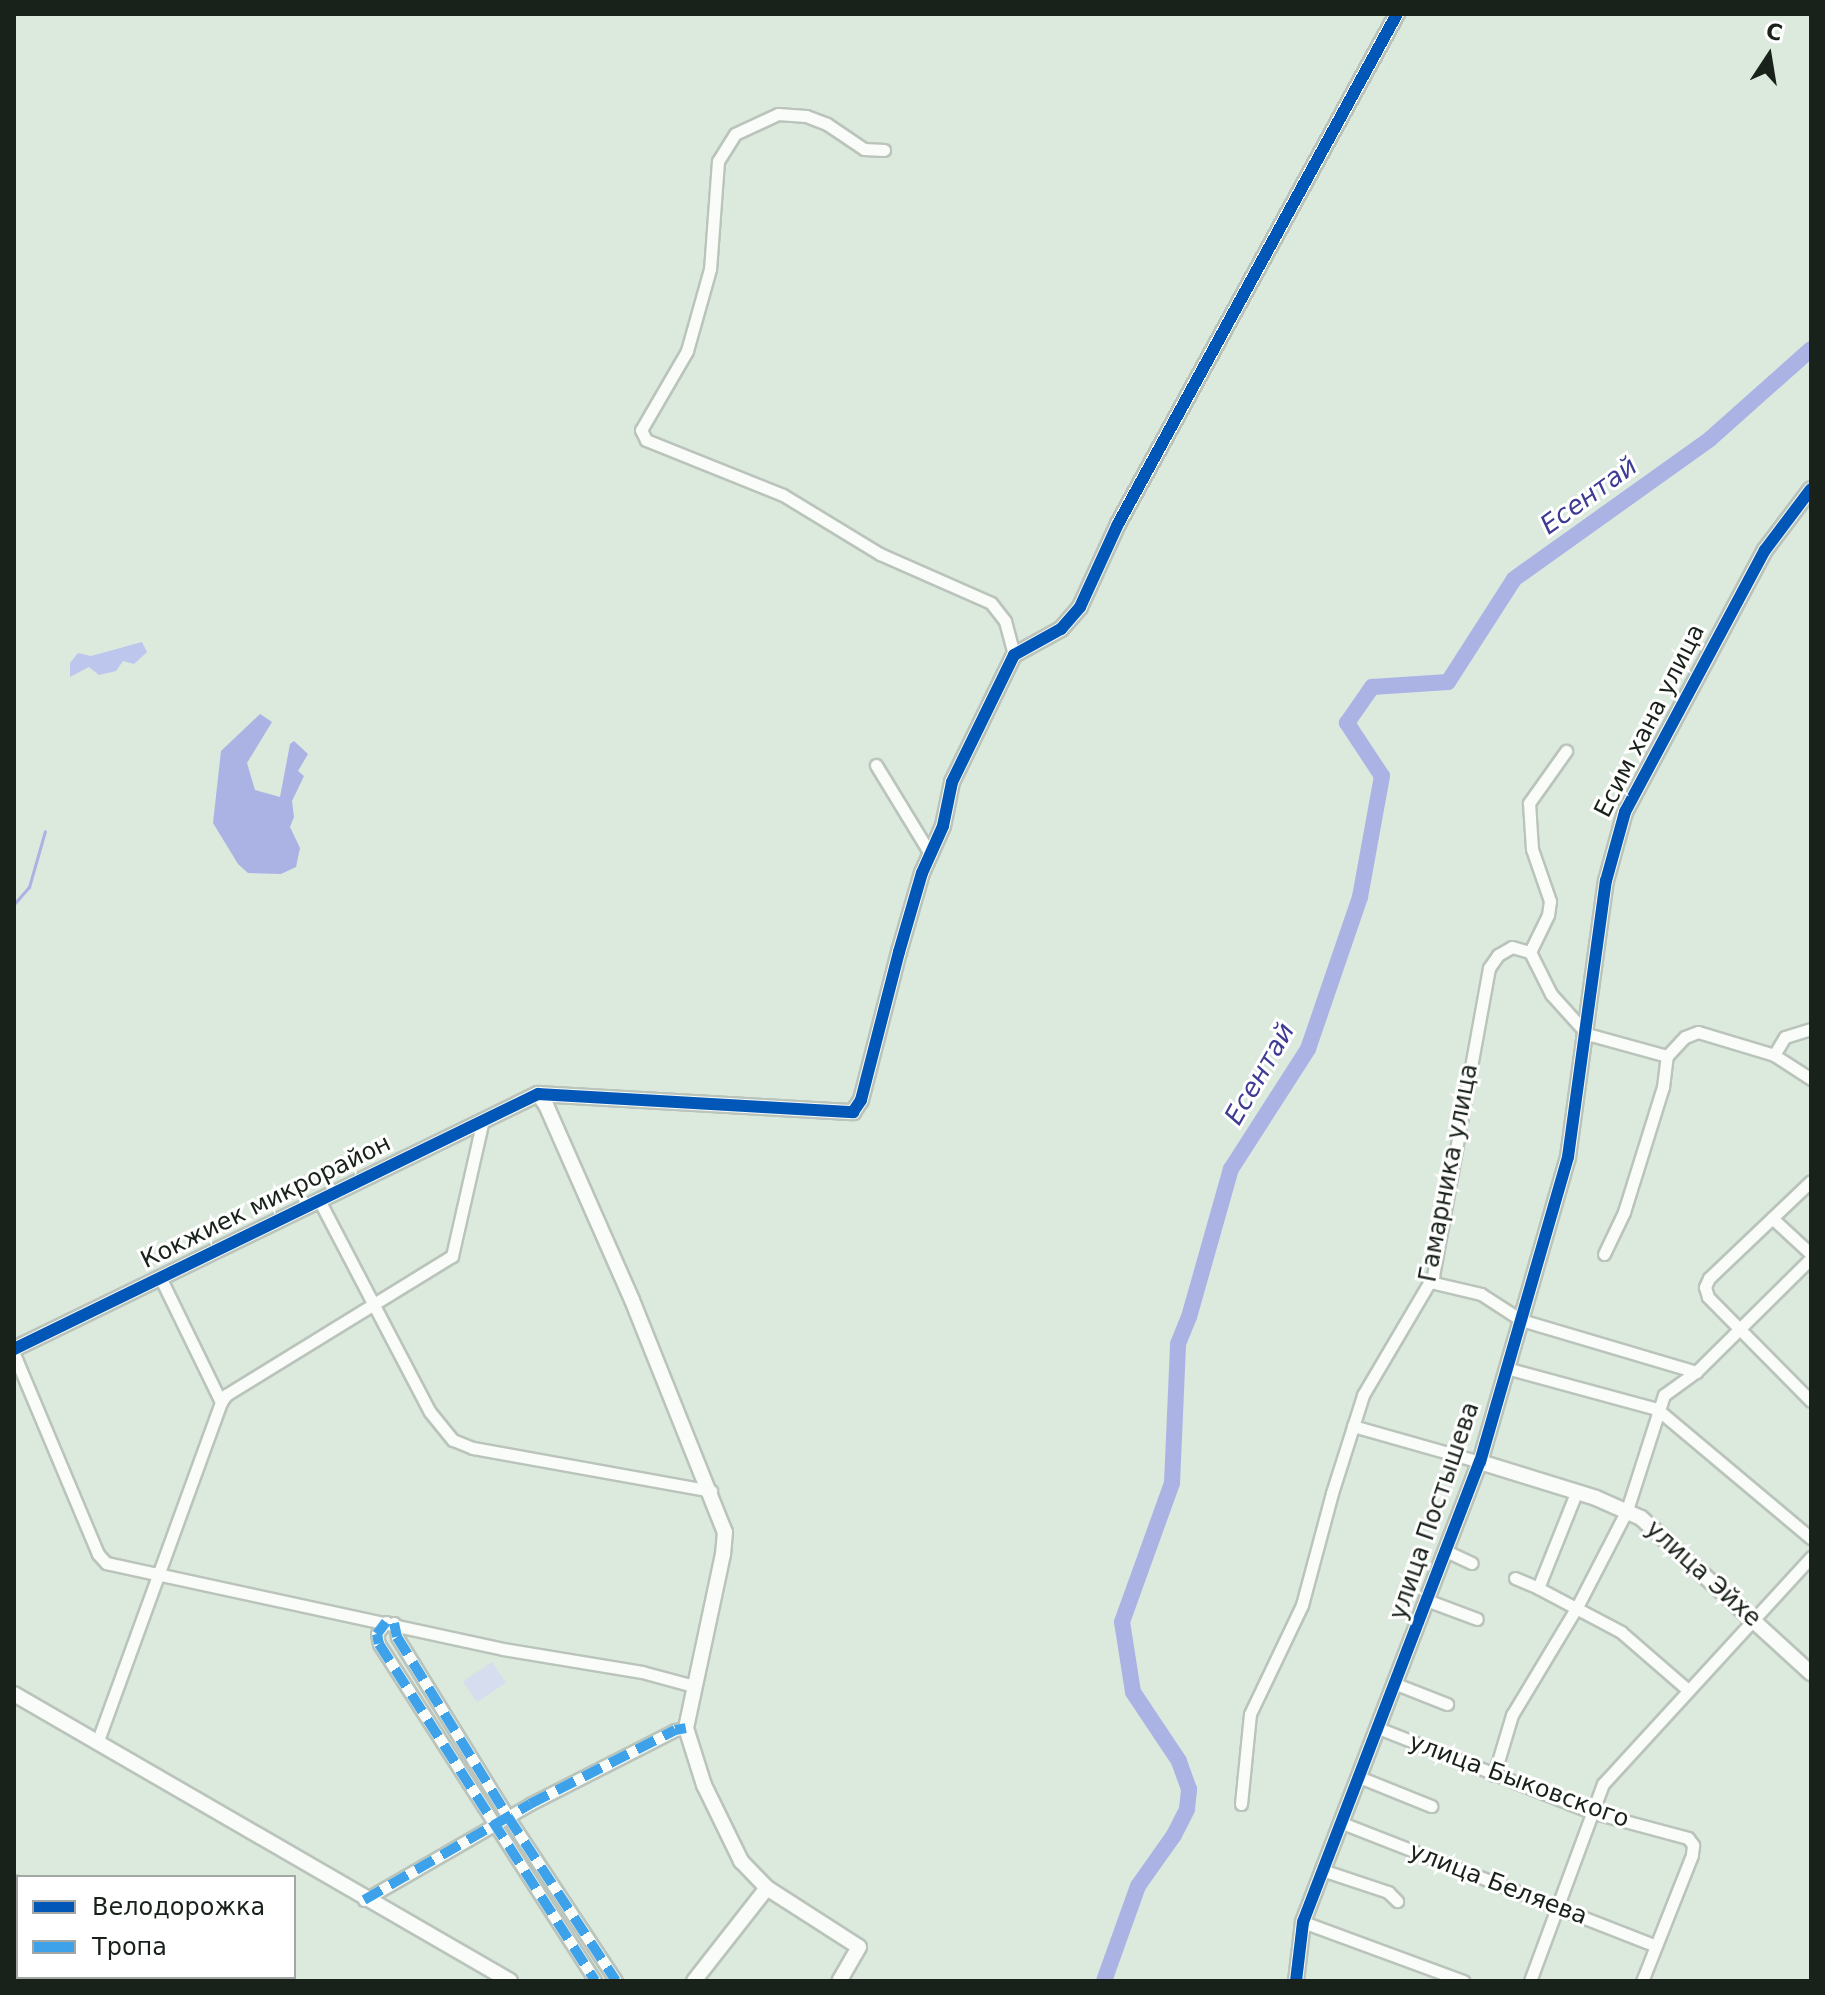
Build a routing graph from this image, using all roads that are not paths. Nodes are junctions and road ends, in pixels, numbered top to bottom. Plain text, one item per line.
1 (1397, 14) edge
2 (884, 150) dead end
3 (1811, 489) edge
4 (1811, 500) edge
5 (1797, 507) junction
6 (1014, 655) junction
7 (1566, 751) dead end
8 (876, 765) dead end
9 (931, 855) junction
10 (1530, 952) junction
11 (1811, 1029) edge
12 (1587, 1039) junction
13 (1774, 1055) junction
14 (1667, 1056) junction
15 (1811, 1079) edge
16 (538, 1094) junction
17 (483, 1120) junction
18 (1811, 1181) edge
19 (319, 1200) junction
20 (1772, 1218) junction
21 (1604, 1254) dead end
22 (1811, 1256) edge
23 (161, 1279) junction
24 (1430, 1282) junction
25 (374, 1305) junction
26 (1521, 1320) junction
27 (1741, 1330) junction
28 (14, 1352) edge
29 (1506, 1368) junction
30 (1696, 1372) junction
31 (1811, 1401) edge
32 (221, 1402) junction
33 (1658, 1407) junction
34 (1353, 1426) junction
35 (1480, 1462) junction
36 (711, 1491) junction
37 (1576, 1493) junction
38 (1627, 1510) junction
39 (1811, 1538) edge
40 (1448, 1552) junction
41 (1811, 1557) edge
42 (1472, 1563) dead end
43 (159, 1574) junction
44 (1515, 1578) dead end
45 (1538, 1588) junction
46 (1429, 1601) junction
47 (1577, 1607) junction
48 (1477, 1619) dead end
49 (1754, 1621) junction
50 (390, 1623) junction
51 (1811, 1673) edge
52 (1396, 1684) junction
53 (694, 1686) junction
54 (1688, 1690) junction
55 (14, 1694) edge
56 (1447, 1704) dead end
57 (686, 1728) junction
58 (1378, 1728) junction
59 (97, 1743) junction
60 (1494, 1775) junction
61 (1359, 1777) junction
62 (1241, 1804) dead end
63 (1431, 1806) dead end
64 (1591, 1812) junction
65 (508, 1817) junction
66 (1342, 1823) junction
67 (493, 1826) junction
68 (1322, 1870) junction
69 (767, 1888) junction
70 (364, 1900) junction
71 (1397, 1901) dead end
72 (1557, 1907) junction
73 (1303, 1922) junction
74 (1654, 1945) junction
75 (510, 1981) edge
76 (595, 1981) edge
77 (616, 1981) edge
78 (694, 1981) edge
79 (839, 1981) edge
80 (1296, 1981) edge
81 (1463, 1981) edge
82 (1530, 1981) edge
83 (1642, 1981) edge

1 - 6 street
2 - 6 street
3 - 5 street, Есим хана улица
4 - 5 street
5 - 12 street, Есим хана улица
6 - 9 street
7 - 10 street
8 - 9 street
9 - 16 street
10 - 12 street
10 - 24 street, Гамарника улица
11 - 13 street
12 - 14 street
12 - 26 street, улица Постышева
13 - 14 street
13 - 15 street
14 - 21 street
16 - 17 street, Кокжиек микрорайон
16 - 36 street
17 - 19 street, Кокжиек микрорайон
17 - 25 street
18 - 20 street
19 - 23 street, Кокжиек микрорайон
19 - 25 street
20 - 22 street
20 - 27 street
22 - 27 street
23 - 28 street, Кокжиек микрорайон
23 - 32 street
24 - 26 street
24 - 34 street, Гамарника улица
25 - 32 street
25 - 36 street
26 - 29 street, улица Постышева
26 - 30 street
27 - 30 street
27 - 31 street
28 - 43 street
29 - 33 street
29 - 35 street, улица Постышева
30 - 33 street
32 - 43 street
33 - 38 street
33 - 39 street
34 - 35 street, улица Эйхе
34 - 62 street, Гамарника улица
35 - 37 street, улица Эйхе
35 - 40 street, улица Постышева
36 - 53 street
37 - 38 street, улица Эйхе
37 - 45 street
38 - 47 street
38 - 49 street, улица Эйхе
40 - 42 street
40 - 46 street, улица Постышева
41 - 49 street
43 - 50 street
43 - 59 street
44 - 45 street
45 - 47 street
46 - 48 street
46 - 52 street, улица Постышева
47 - 54 street
47 - 60 street
49 - 51 street, улица Эйхе
49 - 54 street
50 - 53 street
50 - 65 street
50 - 67 street
52 - 56 street
52 - 58 street, улица Постышева
53 - 57 street
54 - 64 street
55 - 59 street
57 - 65 street
57 - 69 street
58 - 60 street, улица Быковского
58 - 61 street, улица Постышева
59 - 70 street
60 - 64 street, улица Быковского
61 - 63 street
61 - 66 street, улица Постышева
64 - 72 street
64 - 74 street, улица Быковского
65 - 67 street
65 - 77 street
66 - 68 street, улица Постышева
66 - 72 street, улица Беляева
67 - 70 street
67 - 76 street
68 - 71 street
68 - 73 street, улица Постышева
69 - 78 street
69 - 79 street
70 - 75 street
72 - 74 street, улица Беляева
72 - 82 street
73 - 80 street, улица Постышева
73 - 81 street
74 - 83 street

